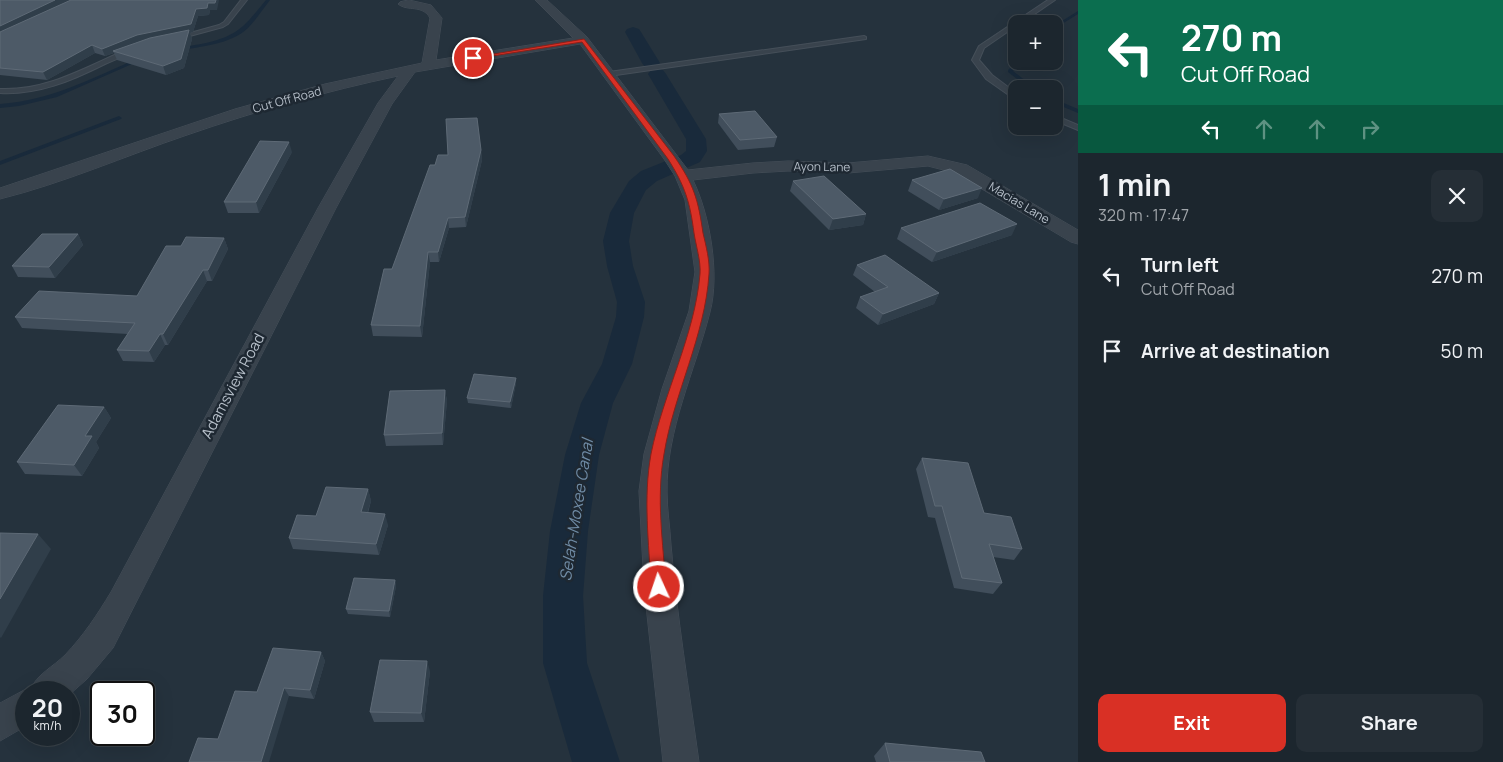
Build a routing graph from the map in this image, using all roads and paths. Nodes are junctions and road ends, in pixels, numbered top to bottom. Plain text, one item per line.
1 (244, 0) edge
2 (540, 0) edge
3 (1052, 0) edge
4 (404, 4) dead end
5 (864, 38) dead end
6 (164, 40) edge
7 (584, 40) junction
8 (139, 47) edge
9 (419, 68) junction
10 (609, 74) junction
11 (1008, 90) edge
12 (0, 91) edge
13 (1063, 121) edge
14 (1078, 128) edge
15 (678, 168) junction
16 (961, 169) joint
17 (0, 194) edge
18 (1078, 238) edge
19 (59, 681) edge
20 (15, 713) edge
21 (0, 723) edge
22 (682, 762) edge

1 - 6 lane
2 - 7 street
3 - 11 lane
4 - 9 street, Adamsview Road
5 - 10 lane
7 - 9 street, Cut Off Road
7 - 10 street
8 - 12 lane
9 - 17 street, Cut Off Road
9 - 19 street, Adamsview Road
10 - 15 street
13 - 14 lane
15 - 16 street, Ayon Lane
15 - 22 street
16 - 18 street, Macias Lane
20 - 21 street

